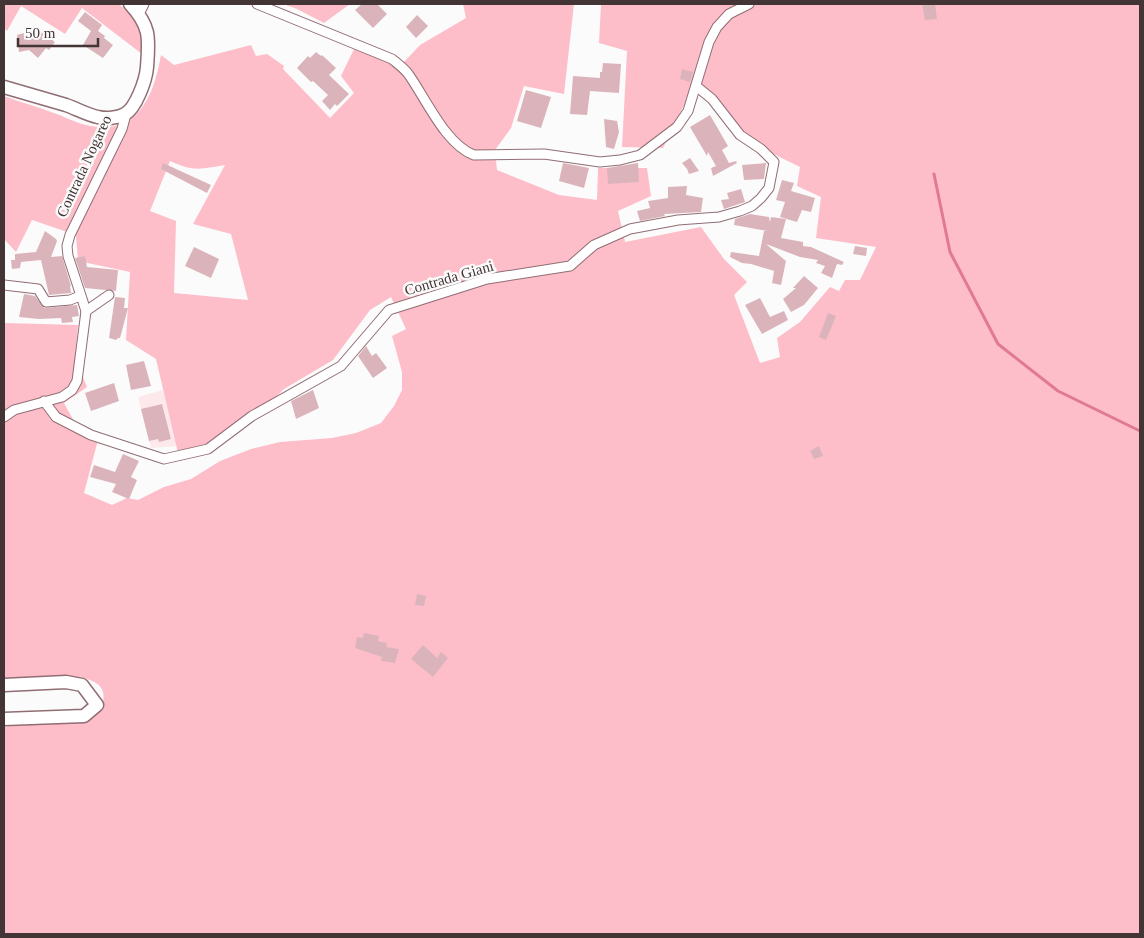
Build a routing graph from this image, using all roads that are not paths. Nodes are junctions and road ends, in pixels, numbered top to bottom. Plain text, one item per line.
1 (130, 4) edge
2 (257, 4) edge
3 (749, 4) edge
4 (142, 9) edge
5 (696, 86) junction
6 (4, 87) edge
7 (126, 114) junction
8 (4, 284) edge
9 (109, 295) dead end
10 (80, 296) junction
11 (86, 311) junction
12 (44, 401) junction
13 (4, 417) edge
14 (4, 685) edge
15 (4, 719) edge

1 - 4 street
2 - 5 street
3 - 5 street
4 - 7 street
5 - 12 street, Contrada Giani
6 - 7 street, Contrada Nogareo
7 - 10 street, Contrada Nogareo
8 - 10 street
9 - 11 street
10 - 11 street, Contrada Nogareo
11 - 12 street, Contrada Nogareo
12 - 13 street, Contrada Nogareo
14 - 15 street

